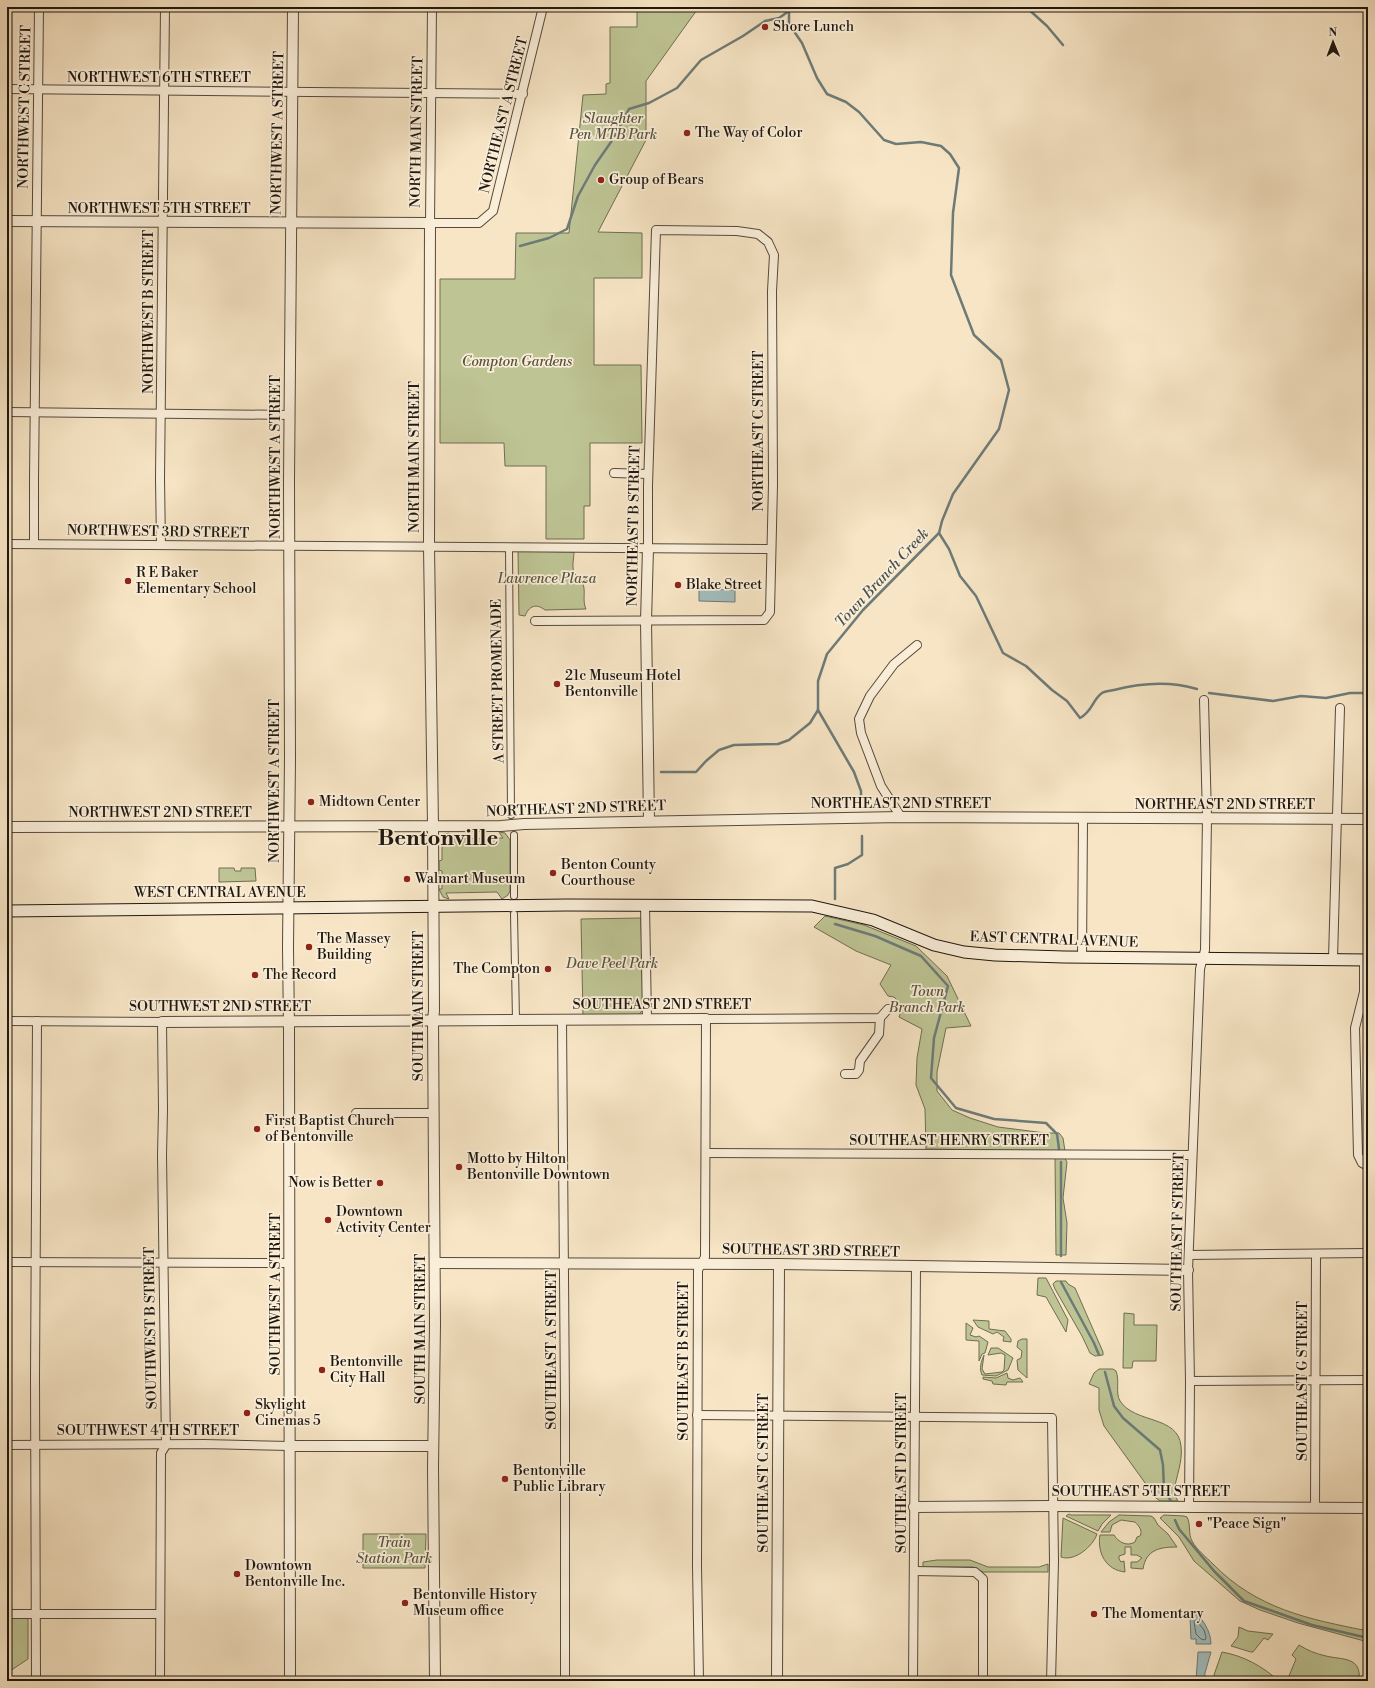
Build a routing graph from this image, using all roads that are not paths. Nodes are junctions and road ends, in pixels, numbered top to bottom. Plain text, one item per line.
1 (39, 7) edge
2 (165, 7) edge
3 (293, 7) edge
4 (432, 7) edge
5 (543, 7) edge
6 (7, 89) edge
7 (39, 90) junction
8 (164, 91) junction
9 (292, 92) junction
10 (432, 93) junction
11 (523, 94) junction
12 (7, 221) edge
13 (36, 222) junction
14 (163, 223) junction
15 (430, 223) junction
16 (291, 224) junction
17 (768, 242) joint
18 (7, 412) edge
19 (35, 412) junction
20 (162, 413) junction
21 (290, 415) junction
22 (614, 473) dead end
23 (648, 474) junction
24 (7, 544) edge
25 (34, 544) junction
26 (162, 545) junction
27 (429, 546) junction
28 (289, 547) junction
29 (509, 547) junction
30 (648, 548) junction
31 (771, 549) junction
32 (535, 621) dead end
33 (646, 621) junction
34 (917, 645) dead end
35 (1204, 700) dead end
36 (1340, 708) dead end
37 (511, 815) dead end
38 (901, 817) junction
39 (1083, 818) junction
40 (1206, 818) junction
41 (1337, 819) junction
42 (1368, 820) edge
43 (649, 821) junction
44 (289, 826) junction
45 (433, 826) junction
46 (7, 827) edge
47 (514, 835) dead end
48 (514, 896) dead end
49 (645, 905) junction
50 (434, 906) junction
51 (288, 908) junction
52 (7, 911) edge
53 (514, 914) dead end
54 (1082, 958) junction
55 (1203, 958) junction
56 (1333, 959) junction
57 (1366, 960) edge
58 (888, 1009) dead end
59 (880, 1018) junction
60 (647, 1019) junction
61 (706, 1019) junction
62 (433, 1020) junction
63 (516, 1020) junction
64 (562, 1020) junction
65 (7, 1021) edge
66 (37, 1021) junction
67 (162, 1022) junction
68 (289, 1022) junction
69 (846, 1074) dead end
70 (356, 1113) dead end
71 (434, 1113) junction
72 (706, 1152) junction
73 (1192, 1155) junction
74 (1368, 1166) edge
75 (1368, 1253) edge
76 (1316, 1254) junction
77 (1189, 1255) junction
78 (7, 1262) edge
79 (36, 1262) junction
80 (163, 1263) junction
81 (435, 1263) junction
82 (290, 1264) junction
83 (564, 1264) junction
84 (701, 1264) junction
85 (779, 1264) junction
86 (916, 1266) junction
87 (1188, 1270) junction
88 (1316, 1380) junction
89 (1368, 1380) edge
90 (1190, 1381) junction
91 (697, 1415) junction
92 (779, 1416) junction
93 (915, 1417) junction
94 (7, 1445) edge
95 (36, 1445) junction
96 (166, 1445) junction
97 (290, 1446) junction
98 (433, 1446) junction
99 (1052, 1506) junction
100 (1189, 1506) junction
101 (914, 1507) junction
102 (1315, 1508) junction
103 (1368, 1508) edge
104 (914, 1571) junction
105 (7, 1614) edge
106 (37, 1614) junction
107 (160, 1614) junction
108 (36, 1681) edge
109 (160, 1681) edge
110 (290, 1681) edge
111 (435, 1681) edge
112 (565, 1681) edge
113 (699, 1681) edge
114 (777, 1681) edge
115 (913, 1681) edge
116 (983, 1681) edge
117 (1051, 1681) edge

1 - 7 street, NORTHWEST C STREET
2 - 8 street, NORTHWEST B STREET
3 - 9 street, NORTHWEST A STREET
4 - 10 street, NORTH MAIN STREET
5 - 11 street, NORTHEAST A STREET
6 - 7 street, NORTHWEST 6TH STREET
7 - 8 street, NORTHWEST 6TH STREET
7 - 13 street, NORTHWEST C STREET
8 - 9 street, NORTHWEST 6TH STREET
8 - 14 street, NORTHWEST B STREET
9 - 10 street, NORTHWEST 6TH STREET
9 - 16 street, NORTHWEST A STREET
10 - 11 street, NORTHWEST 6TH STREET
10 - 15 street, NORTH MAIN STREET
11 - 15 street, NORTHEAST A STREET
12 - 13 street, NORTHWEST 5TH STREET
13 - 14 street, NORTHWEST 5TH STREET
13 - 19 street, NORTHWEST C STREET
14 - 16 street, NORTHWEST 5TH STREET
14 - 20 street, NORTHWEST B STREET
15 - 16 street, NORTHWEST 5TH STREET
15 - 27 street, NORTH MAIN STREET
16 - 21 street, NORTHWEST A STREET
17 - 23 street, NORTHEAST B STREET
17 - 31 street, NORTHEAST C STREET
18 - 19 street
19 - 20 street
19 - 25 street, NORTHWEST C STREET
20 - 21 street
20 - 26 street, NORTHWEST B STREET
21 - 28 street, NORTHWEST A STREET
22 - 23 street
23 - 30 street, NORTHEAST B STREET
24 - 25 street, NORTHWEST 3RD STREET
25 - 26 street, NORTHWEST 3RD STREET
26 - 28 street, NORTHWEST 3RD STREET
27 - 28 street, NORTHWEST 3RD STREET
27 - 29 street, NORTHWEST 3RD STREET
27 - 45 street, NORTH MAIN STREET
28 - 44 street, NORTHWEST A STREET
29 - 30 street, NORTHWEST 3RD STREET
29 - 37 street, A STREET PROMENADE
30 - 31 street, NORTHWEST 3RD STREET
30 - 33 street, NORTHEAST B STREET
31 - 33 street, NORTHEAST C STREET
32 - 33 street
33 - 43 street, NORTHEAST B STREET
34 - 38 street
35 - 40 street, SOUTHEAST F STREET
36 - 41 street
38 - 39 street, NORTHEAST 2ND STREET
38 - 43 street, NORTHEAST 2ND STREET
39 - 40 street, NORTHEAST 2ND STREET
39 - 54 street
40 - 41 street, NORTHEAST 2ND STREET
40 - 55 street, SOUTHEAST F STREET
41 - 42 street, NORTHEAST 2ND STREET
41 - 56 street
43 - 45 street, NORTHEAST 2ND STREET
44 - 45 street, NORTHWEST 2ND STREET
44 - 46 street, NORTHWEST 2ND STREET
44 - 51 street, NORTHWEST A STREET
45 - 50 street, NORTH MAIN STREET
47 - 48 street
49 - 50 main road, EAST CENTRAL AVENUE
49 - 54 main road, EAST CENTRAL AVENUE
49 - 60 street
50 - 51 main road, WEST CENTRAL AVENUE
50 - 62 street, SOUTH MAIN STREET
51 - 52 main road, WEST CENTRAL AVENUE
51 - 68 street, SOUTHWEST A STREET
53 - 63 street
54 - 55 main road, EAST CENTRAL AVENUE
55 - 56 main road, EAST CENTRAL AVENUE
55 - 73 street, SOUTHEAST F STREET
56 - 57 main road, EAST CENTRAL AVENUE
57 - 74 street
58 - 59 street
59 - 61 street, SOUTHEAST 2ND STREET
59 - 69 street
60 - 61 street, SOUTHEAST 2ND STREET
60 - 64 street, SOUTHEAST 2ND STREET
61 - 72 street, SOUTHEAST B STREET
62 - 63 street, SOUTHEAST 2ND STREET
62 - 68 street, SOUTHWEST 2ND STREET
62 - 71 street, SOUTH MAIN STREET
63 - 64 street, SOUTHEAST 2ND STREET
64 - 83 street, SOUTHEAST A STREET
65 - 66 street, SOUTHWEST 2ND STREET
66 - 67 street, SOUTHWEST 2ND STREET
66 - 79 street
67 - 68 street, SOUTHWEST 2ND STREET
67 - 80 street, SOUTHWEST B STREET
68 - 82 street, SOUTHWEST A STREET
70 - 71 street
71 - 81 street, SOUTH MAIN STREET
72 - 73 street, SOUTHEAST HENRY STREET
72 - 84 street, SOUTHEAST B STREET
73 - 77 street, SOUTHEAST F STREET
75 - 76 street
76 - 77 street
76 - 88 street, SOUTHEAST G STREET
77 - 87 street, SOUTHEAST F STREET
78 - 79 street
79 - 80 street
79 - 95 street
80 - 82 street
80 - 96 street, SOUTHWEST B STREET
81 - 83 street, SOUTHEAST 3RD STREET
81 - 98 street, SOUTH MAIN STREET
82 - 97 street, SOUTHWEST A STREET
83 - 84 street, SOUTHEAST 3RD STREET
83 - 112 street, SOUTHEAST A STREET
84 - 85 street, SOUTHEAST 3RD STREET
84 - 91 street, SOUTHEAST B STREET
85 - 86 street, SOUTHEAST 3RD STREET
85 - 92 street, SOUTHEAST C STREET
86 - 87 street, SOUTHEAST 3RD STREET
86 - 93 street, SOUTHEAST D STREET
87 - 90 street, SOUTHEAST F STREET
88 - 89 street
88 - 90 street
88 - 102 street, SOUTHEAST G STREET
90 - 100 street, SOUTHEAST F STREET
91 - 92 street
91 - 113 street, SOUTHEAST B STREET
92 - 93 street
92 - 114 street, SOUTHEAST C STREET
93 - 99 street
93 - 101 street, SOUTHEAST D STREET
94 - 95 street, SOUTHWEST 4TH STREET
95 - 96 street, SOUTHWEST 4TH STREET
95 - 106 street
96 - 97 street, SOUTHWEST 4TH STREET
96 - 107 street, SOUTHWEST B STREET
97 - 98 street, SOUTHWEST 4TH STREET
97 - 110 street, SOUTHWEST A STREET
98 - 111 street, SOUTH MAIN STREET
99 - 100 street, SOUTHEAST 5TH STREET
99 - 101 street, SOUTHEAST 5TH STREET
99 - 117 street
100 - 102 street, SOUTHEAST 5TH STREET
101 - 104 street, SOUTHEAST D STREET
102 - 103 street, SOUTHEAST 5TH STREET
104 - 115 street, SOUTHEAST D STREET
104 - 116 street
105 - 106 street
106 - 107 street
106 - 108 street
107 - 109 street, SOUTHWEST B STREET

